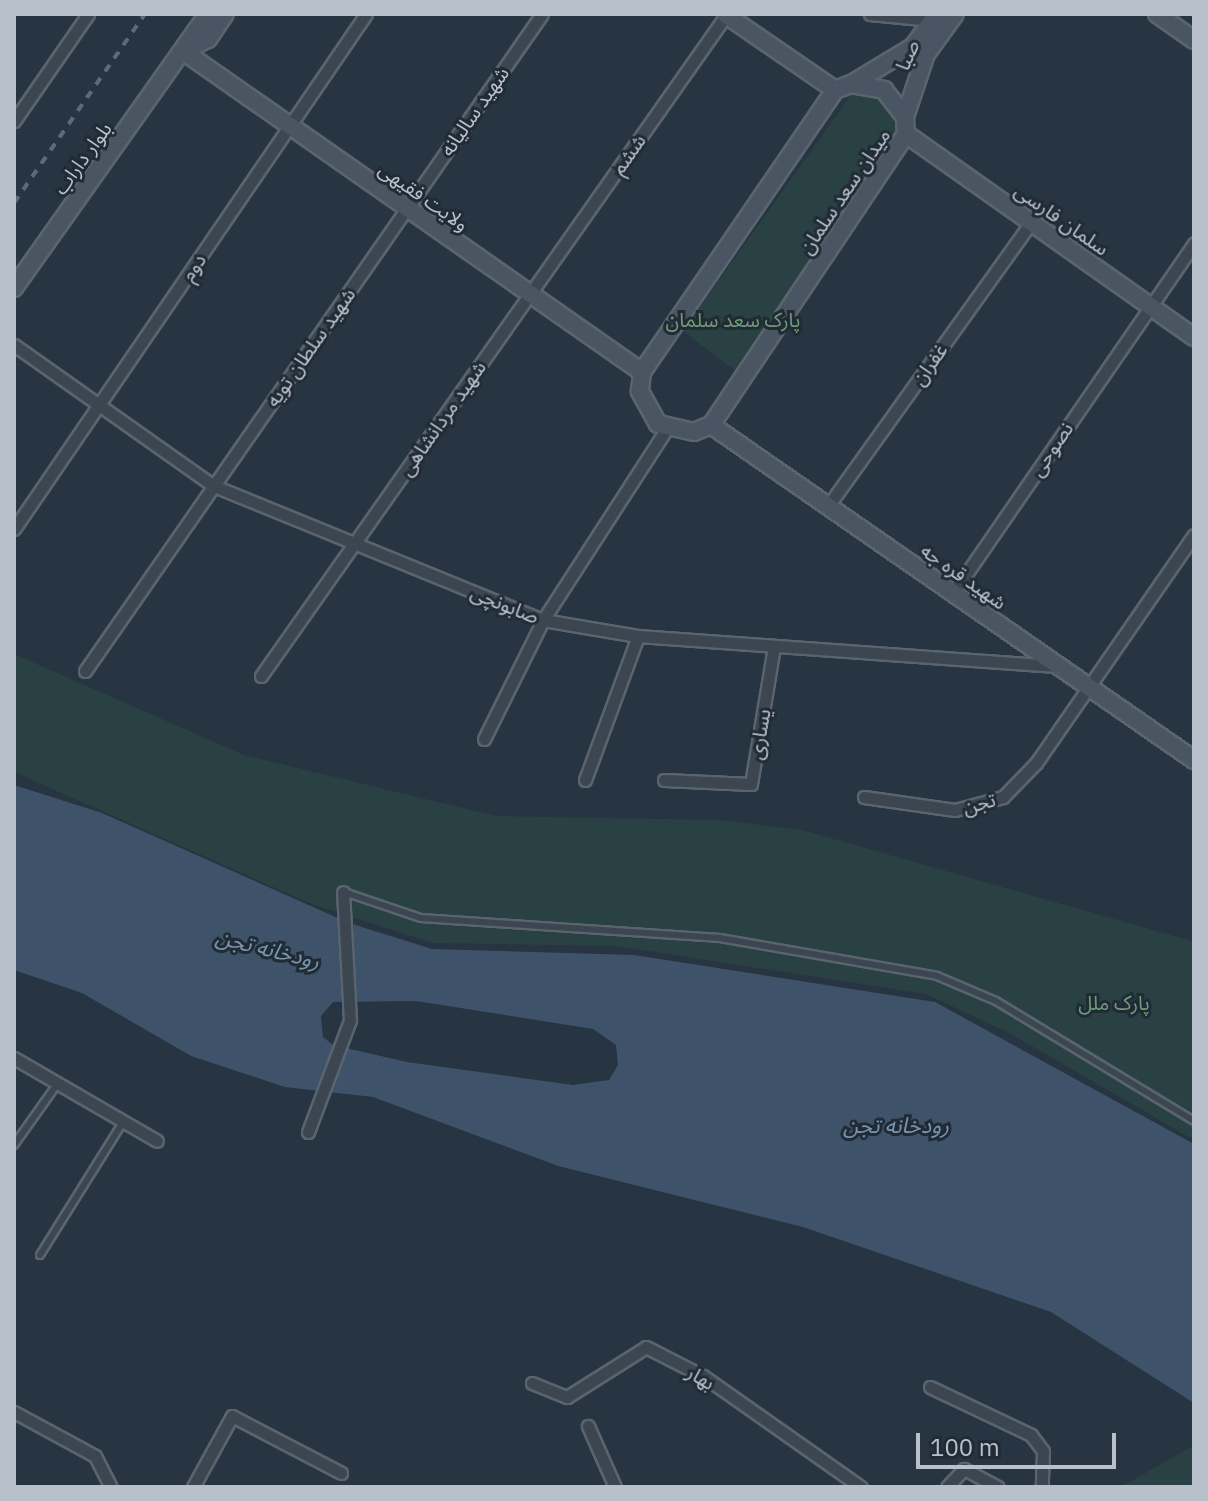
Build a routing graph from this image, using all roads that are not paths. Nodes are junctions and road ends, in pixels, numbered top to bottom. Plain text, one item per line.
1 (88, 14) edge
2 (208, 14) edge
3 (225, 14) edge
4 (366, 14) edge
5 (542, 14) edge
6 (870, 14) edge
7 (955, 14) edge
8 (1157, 14) edge
9 (727, 15) edge
10 (934, 17) edge
11 (1194, 40) edge
12 (183, 51) junction
13 (843, 87) junction
14 (905, 117) junction
15 (14, 121) edge
16 (289, 127) junction
17 (906, 134) junction
18 (407, 209) junction
19 (1031, 222) junction
20 (1194, 243) edge
21 (14, 288) edge
22 (529, 294) junction
23 (1149, 305) junction
24 (1194, 337) edge
25 (14, 345) edge
26 (642, 372) junction
27 (97, 407) junction
28 (711, 425) junction
29 (667, 428) junction
30 (214, 486) junction
31 (828, 506) junction
32 (14, 529) edge
33 (1194, 535) edge
34 (354, 543) junction
35 (953, 593) junction
36 (543, 620) junction
37 (638, 636) junction
38 (774, 646) junction
39 (1059, 666) junction
40 (85, 671) dead end
41 (261, 676) dead end
42 (1089, 687) junction
43 (484, 739) dead end
44 (1194, 760) edge
45 (585, 780) dead end
46 (664, 780) dead end
47 (864, 797) dead end
48 (343, 892) joint
49 (14, 1058) edge
50 (56, 1086) junction
51 (125, 1120) junction
52 (1194, 1121) edge
53 (308, 1132) dead end
54 (157, 1141) dead end
55 (14, 1145) edge
56 (40, 1255) dead end
57 (532, 1383) dead end
58 (930, 1387) dead end
59 (14, 1412) edge
60 (588, 1426) dead end
61 (341, 1473) dead end
62 (111, 1487) edge
63 (193, 1487) edge
64 (615, 1487) edge
65 (861, 1487) edge
66 (947, 1487) edge
67 (998, 1487) edge
68 (1042, 1487) edge

1 - 15 street
2 - 12 street, بلوار داراب
3 - 12 street, بلوار داراب
4 - 16 street, دوم
5 - 18 street, شهید سالیانه
6 - 10 street
7 - 14 street, صبا
8 - 11 street
9 - 13 street
9 - 22 street, ششم
10 - 13 street, صبا
12 - 16 street, ولایت فقیهی
12 - 21 street, بلوار داراب
13 - 14 street, میدان سعد سلمان
13 - 26 street
14 - 17 street, میدان سعد سلمان
16 - 18 street, ولایت فقیهی
16 - 27 street, دوم
17 - 19 street, سلمان فارسی
17 - 28 street, میدان سعد سلمان
18 - 22 street, ولایت فقیهی
18 - 30 street, شهید سلطان تویه
19 - 23 street, سلمان فارسی
19 - 31 street, غفران
20 - 23 street, نصوحی
22 - 26 street, ولایت فقیهی
22 - 34 street, شهید مردانشاهی
23 - 24 street, سلمان فارسی
23 - 35 street, نصوحی
25 - 27 street, صابونچی
26 - 29 street
27 - 30 street, صابونچی
27 - 32 street, دوم
28 - 29 street
28 - 31 street, شهید قره جه
29 - 36 street
30 - 34 street, صابونچی
30 - 40 street, شهید سلطان تویه
31 - 35 street, شهید قره جه
33 - 42 street, تجن
34 - 36 street, صابونچی
34 - 41 street, شهید مردانشاهی
35 - 39 street, شهید قره جه
36 - 37 street, صابونچی
36 - 43 street
37 - 38 street, صابونچی
37 - 45 street
38 - 39 street, صابونچی
38 - 46 street, یساری
39 - 42 street, شهید قره جه
42 - 44 street, شهید قره جه
42 - 47 street, تجن
48 - 52 lane
48 - 53 street
49 - 50 street
50 - 51 street
50 - 55 lane
51 - 54 street
51 - 56 lane
57 - 65 street, بهار
58 - 68 street
59 - 62 street
60 - 64 street
61 - 63 street
66 - 67 street

